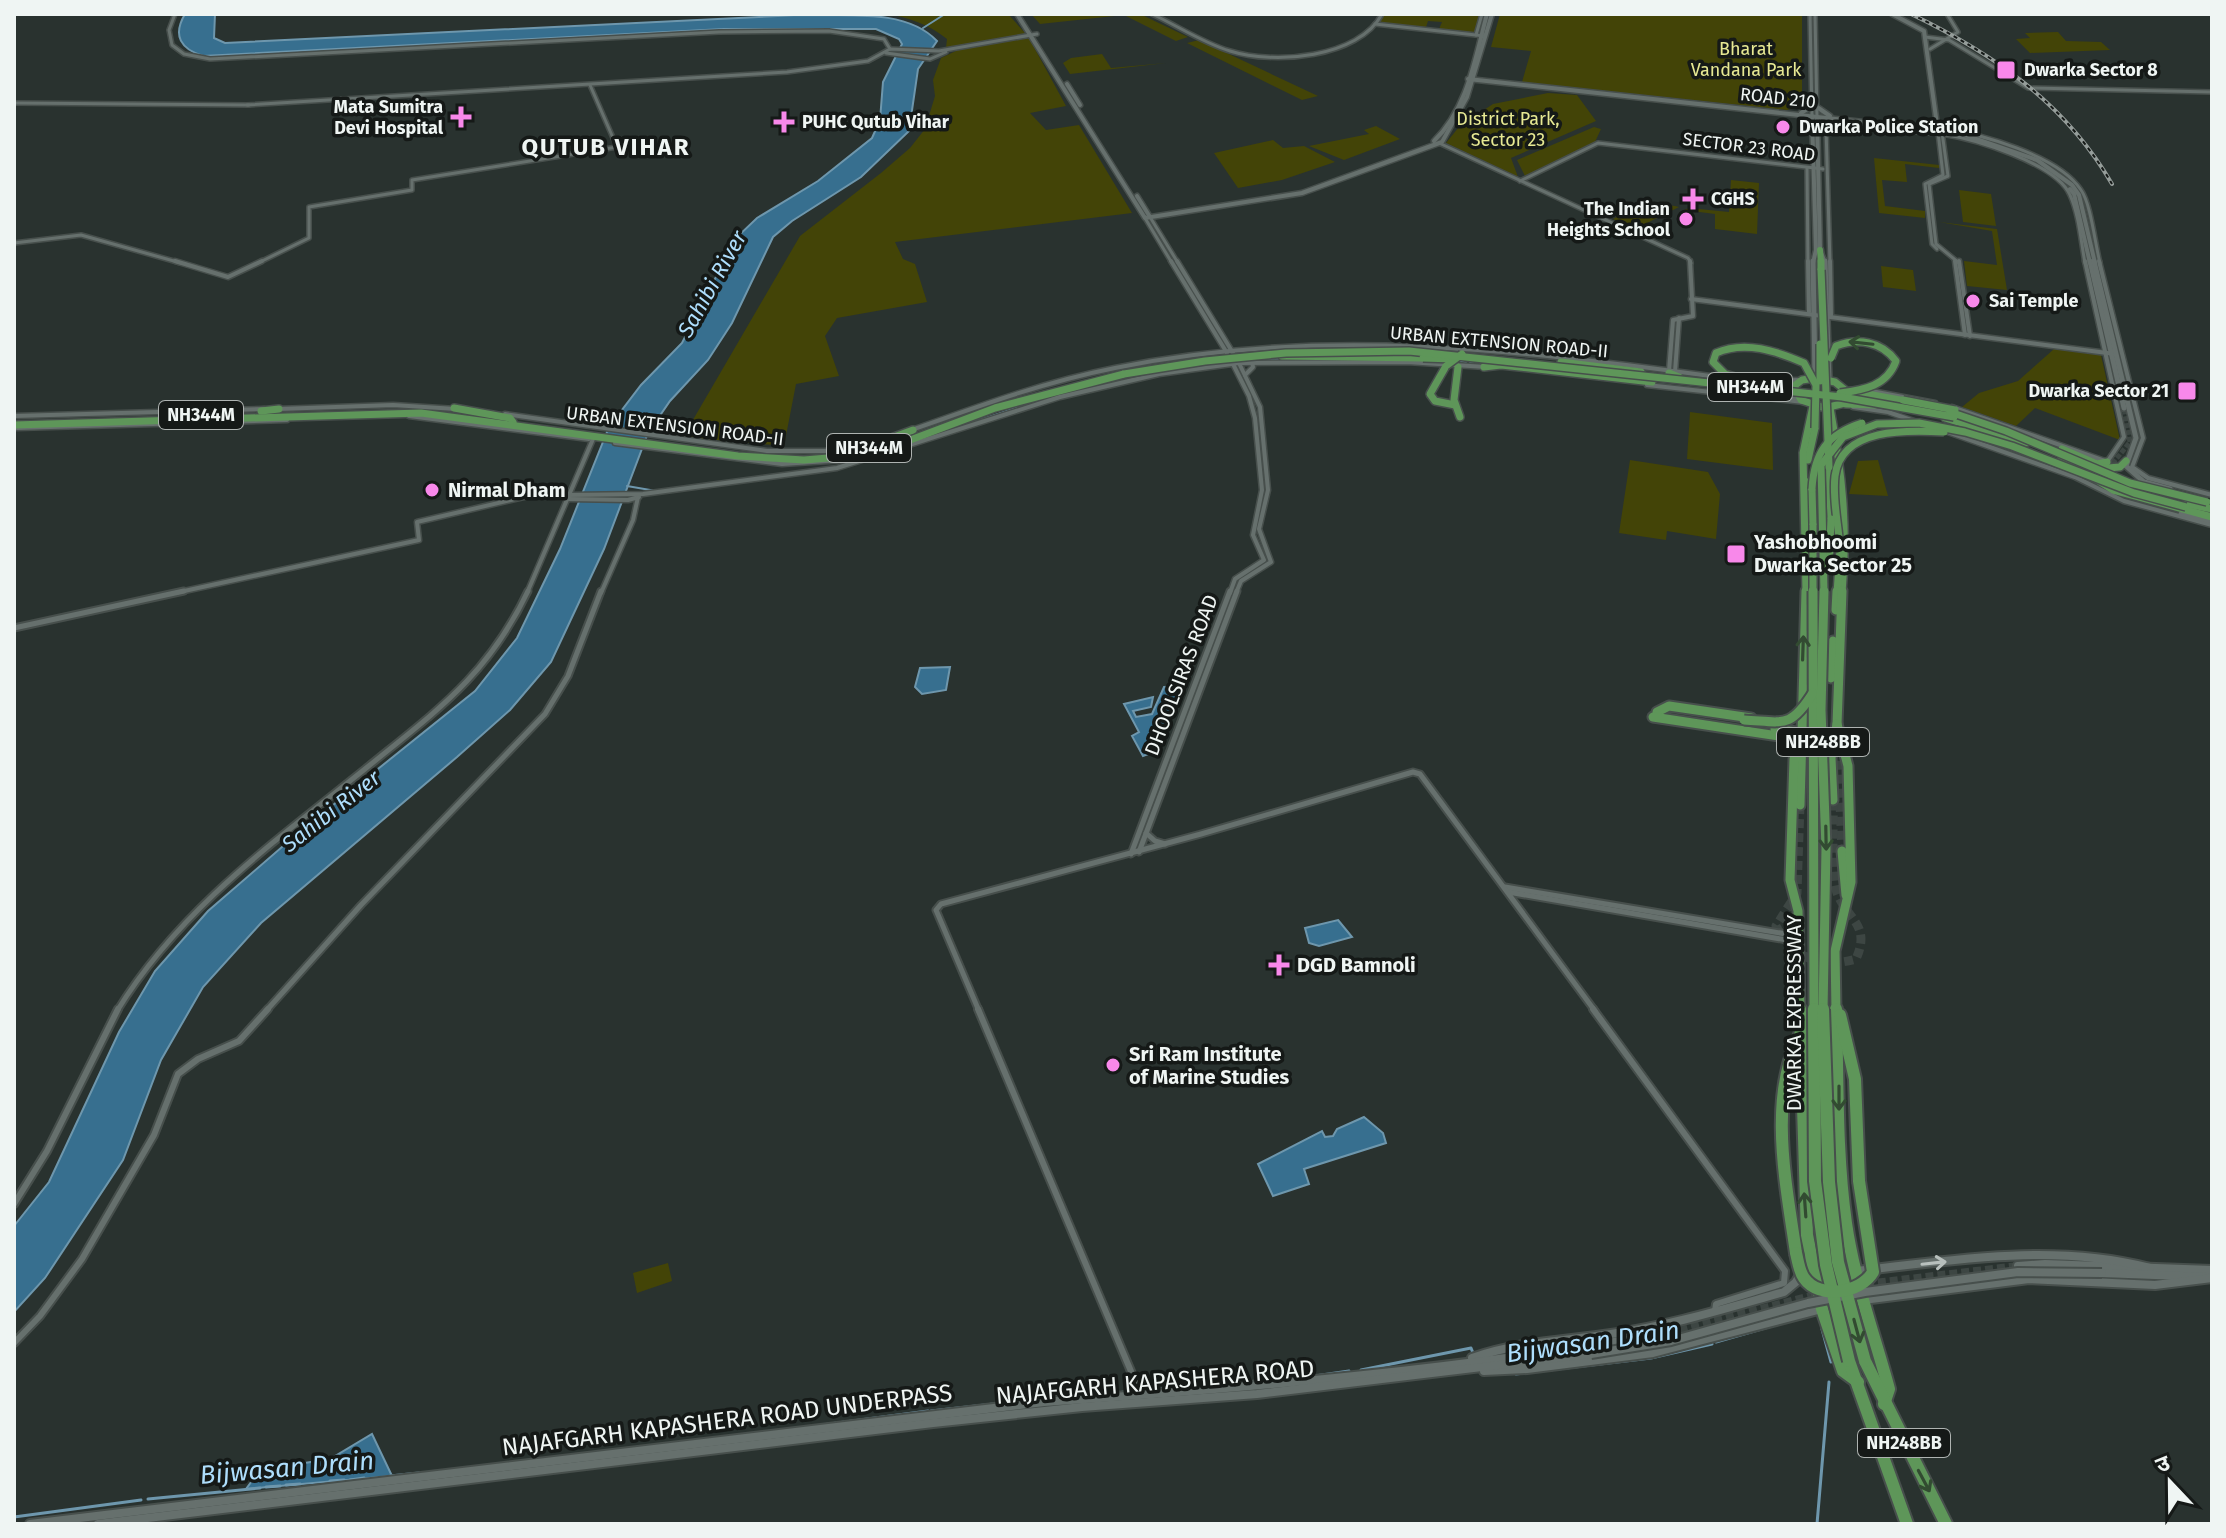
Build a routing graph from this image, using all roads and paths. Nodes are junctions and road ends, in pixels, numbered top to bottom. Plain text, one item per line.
1 (175, 14) edge
2 (1019, 14) edge
3 (1154, 14) edge
4 (1380, 14) edge
5 (1487, 14) edge
6 (1812, 14) edge
7 (1894, 14) edge
8 (1947, 14) edge
9 (1376, 23) junction
10 (1035, 34) junction
11 (1481, 35) junction
12 (1927, 37) junction
13 (1949, 40) junction
14 (890, 49) junction
15 (949, 49) junction
16 (1930, 49) junction
17 (896, 51) junction
18 (884, 53) junction
19 (1475, 71) junction
20 (690, 78) junction
21 (1470, 80) junction
22 (1491, 82) junction
23 (590, 85) junction
24 (1470, 89) junction
25 (2212, 92) edge
26 (14, 103) edge
27 (247, 105) junction
28 (1814, 107) junction
29 (1461, 109) junction
30 (1790, 115) junction
31 (1814, 118) junction
32 (1840, 120) junction
33 (1815, 128) junction
34 (1940, 131) junction
35 (1435, 142) junction
36 (1814, 168) junction
37 (1522, 182) junction
38 (2075, 186) junction
39 (1146, 215) junction
40 (14, 243) edge
41 (1818, 250) junction
42 (1819, 269) junction
43 (1691, 299) junction
44 (1811, 313) junction
45 (1828, 316) junction
46 (1967, 334) junction
47 (1227, 348) junction
48 (1481, 351) junction
49 (2111, 352) junction
50 (1282, 356) junction
51 (1466, 359) junction
52 (1235, 362) junction
53 (1252, 362) junction
54 (1500, 363) junction
55 (1220, 366) junction
56 (1470, 366) junction
57 (1484, 367) junction
58 (1827, 370) junction
59 (1237, 372) junction
60 (1674, 373) junction
61 (1245, 375) junction
62 (1815, 378) junction
63 (1802, 380) junction
64 (1829, 380) junction
65 (1067, 385) junction
66 (1779, 389) junction
67 (1846, 389) junction
68 (1818, 390) junction
69 (1832, 393) junction
70 (1875, 398) junction
71 (1806, 403) junction
72 (1455, 405) dead end
73 (1846, 405) junction
74 (454, 408) junction
75 (1830, 408) junction
76 (279, 409) junction
77 (2127, 409) junction
78 (987, 412) junction
79 (2137, 414) junction
80 (289, 415) junction
81 (449, 417) junction
82 (1460, 417) dead end
83 (217, 419) junction
84 (513, 422) junction
85 (14, 423) edge
86 (913, 430) junction
87 (516, 431) junction
88 (598, 436) junction
89 (2016, 439) junction
90 (665, 444) junction
91 (856, 451) junction
92 (880, 456) junction
93 (2043, 459) junction
94 (834, 462) junction
95 (2071, 462) junction
96 (2107, 462) junction
97 (2093, 466) junction
98 (2124, 466) junction
99 (832, 469) junction
100 (1812, 489) junction
101 (637, 496) junction
102 (568, 497) junction
103 (2186, 506) junction
104 (2211, 509) edge
105 (1823, 592) junction
106 (14, 628) edge
107 (1801, 674) junction
108 (1813, 693) junction
109 (1655, 714) junction
110 (1744, 720) dead end
111 (1837, 721) junction
112 (1796, 732) tunnel mouth
113 (1801, 753) junction
114 (1833, 800) tunnel mouth
115 (1800, 805) tunnel mouth
116 (1146, 833) junction
117 (1166, 844) junction
118 (1139, 852) junction
119 (1131, 854) junction
120 (1506, 890) junction
121 (1798, 939) junction
122 (1836, 1004) junction
123 (1802, 1031) junction
124 (1803, 1062) junction
125 (1839, 1068) junction
126 (14, 1204) edge
127 (1810, 1257) junction
128 (2018, 1266) tunnel mouth
129 (2150, 1268) junction
130 (2212, 1270) edge
131 (1856, 1271) junction
132 (2212, 1278) edge
133 (1863, 1300) junction
134 (1822, 1309) junction
135 (1715, 1311) junction
136 (1668, 1333) tunnel mouth
137 (14, 1343) edge
138 (1469, 1364) junction
139 (1858, 1382) junction
140 (1141, 1395) junction
141 (1884, 1404) junction
142 (1048, 1406) junction
143 (30, 1524) edge
144 (98, 1524) edge
145 (1907, 1524) edge
146 (1946, 1524) edge

1 - 14 street
2 - 10 main road
3 - 9 street
4 - 9 street
5 - 11 main road
5 - 11 street
6 - 28 street
7 - 12 main road
8 - 13 street
9 - 11 street
10 - 15 street
10 - 39 main road
11 - 19 main road
11 - 21 main road
12 - 13 street
12 - 16 main road
12 - 34 main road
13 - 16 street
13 - 25 street
14 - 17 street
14 - 18 street
15 - 17 street
15 - 17 street
16 - 34 main road
17 - 18 street
18 - 20 street
19 - 21 main road
19 - 22 main road
20 - 23 street
20 - 27 street
21 - 22 main road, ROAD 210
21 - 24 main road
21 - 29 main road
22 - 24 main road
22 - 30 main road, ROAD 210
23 - 27 street
23 - 40 street
24 - 29 main road
26 - 27 street
28 - 30 main road
28 - 31 street
28 - 32 main road
29 - 35 main road
30 - 31 main road, ROAD 210
30 - 33 main road
31 - 32 main road, ROAD 210
31 - 33 main road
32 - 33 main road
32 - 34 main road, ROAD 210
33 - 36 main road
34 - 38 main road
34 - 45 street
34 - 46 street
34 - 49 main road
35 - 37 street
35 - 39 main road
36 - 37 street, SECTOR 23 ROAD
36 - 41 main road
36 - 44 street
37 - 43 street
38 - 49 main road
38 - 79 street
39 - 47 street, DHOOLSIRAS ROAD
41 - 42 highway, DWARKA EXPRESSWAY
41 - 44 main road
41 - 45 main road
42 - 58 highway, DWARKA EXPRESSWAY, bridge
42 - 68 highway, DWARKA EXPRESSWAY, bridge
43 - 44 street
43 - 60 street
44 - 45 street
44 - 62 main road
45 - 46 street
45 - 64 main road
46 - 49 street
47 - 52 street, DHOOLSIRAS ROAD
47 - 60 street
47 - 86 street
48 - 60 highway, bridge
48 - 72 highway, bridge
48 - 82 highway, bridge
49 - 77 main road
49 - 96 street
50 - 51 street
50 - 52 street
50 - 54 highway, bridge
51 - 56 street
51 - 71 street
52 - 53 street
52 - 55 street
52 - 59 street, DHOOLSIRAS ROAD
52 - 61 street, DHOOLSIRAS ROAD
52 - 78 street
53 - 56 street
53 - 61 street
54 - 57 highway
54 - 65 highway, URBAN EXTENSION ROAD-II / NH344M, bridge
54 - 66 highway, URBAN EXTENSION ROAD-II / NH344M, bridge
54 - 66 highway, bridge
55 - 59 street
55 - 92 street
56 - 57 street
57 - 71 street
69 -> 58 highway, bridge
58 - 105 highway, DWARKA EXPRESSWAY, bridge
59 - 119 street, DHOOLSIRAS ROAD
60 - 63 street
60 - 65 highway, URBAN EXTENSION ROAD-II / NH344M, bridge
60 - 66 highway, URBAN EXTENSION ROAD-II / NH344M, bridge
61 - 116 street, DHOOLSIRAS ROAD
62 - 63 highway
62 - 64 highway
63 - 71 highway
64 - 67 highway
65 - 78 highway, URBAN EXTENSION ROAD-II / NH344M
65 - 91 highway, URBAN EXTENSION ROAD-II / NH344M
66 - 68 highway, bridge
66 - 69 highway, URBAN EXTENSION ROAD-II / NH344M, bridge
66 - 89 highway, URBAN EXTENSION ROAD-II / NH344M, bridge
67 - 73 highway
67 - 96 street
67 - 97 highway, bridge
68 - 100 highway, DWARKA EXPRESSWAY, bridge
69 - 70 highway, URBAN EXTENSION ROAD-II / NH344M, bridge
70 - 97 highway, URBAN EXTENSION ROAD-II / NH344M, bridge
70 - 97 highway, bridge
71 - 75 highway
107 -> 71 highway
73 - 75 highway
73 - 89 highway
73 - 104 street
74 - 76 street
74 - 84 highway
74 - 88 street
75 - 111 highway
76 - 83 highway
76 - 85 street
77 - 79 main road
77 - 98 main road
78 - 90 highway, URBAN EXTENSION ROAD-II / NH344M
79 - 104 street
80 - 81 highway, URBAN EXTENSION ROAD-II / NH344M
80 - 83 highway
80 - 85 highway, URBAN EXTENSION ROAD-II / NH344M
81 - 87 highway
81 - 88 highway, URBAN EXTENSION ROAD-II / NH344M
83 - 84 highway, URBAN EXTENSION ROAD-II / NH344M
83 - 85 highway, URBAN EXTENSION ROAD-II / NH344M
83 - 87 street
84 - 88 highway, URBAN EXTENSION ROAD-II / NH344M
86 - 90 street
86 - 91 highway
87 - 88 street
88 - 90 highway, URBAN EXTENSION ROAD-II / NH344M
88 - 102 street
89 - 95 highway
90 - 91 highway, URBAN EXTENSION ROAD-II / NH344M
90 - 94 street
92 - 94 street
92 - 99 street
93 - 103 highway, DWARKA EXPRESSWAY / NH248BB, bridge
93 - 105 highway, DWARKA EXPRESSWAY / NH248BB, bridge
93 - 111 highway, bridge
94 - 99 street
95 - 97 highway
95 - 104 highway
96 - 97 highway
96 - 98 street
97 - 98 highway
97 - 103 highway, bridge
98 - 104 main road
99 - 101 street
100 - 103 highway, DWARKA EXPRESSWAY / NH248BB, bridge
100 - 108 highway, DWARKA EXPRESSWAY / NH248BB, bridge
101 - 102 street
101 - 102 street
101 - 137 street
102 - 106 street
102 - 126 street
103 - 104 highway, DWARKA EXPRESSWAY / NH248BB
105 -> 141 highway, DWARKA EXPRESSWAY / NH248BB, bridge
107 - 109 highway
107 - 113 highway
108 - 110 highway, bridge
108 - 139 highway, DWARKA EXPRESSWAY / NH248BB, bridge
109 - 112 highway
109 - 113 highway
111 - 114 highway
111 - 122 highway
113 - 115 highway
113 - 121 highway
116 - 117 street
116 - 118 street, DHOOLSIRAS ROAD
117 - 118 street
117 - 120 street
118 - 119 street
119 - 140 street
120 - 121 street
120 - 135 street
121 - 123 highway
122 - 123 highway, bridge
122 - 125 highway
123 - 124 highway
124 - 125 highway
127 -> 124 highway
125 -> 131 highway
127 - 134 highway
127 - 135 main road
128 - 129 main road
129 - 130 main road
131 -> 129 main road
131 - 133 highway
132 - 133 main road
132 - 138 main road, NAJAFGARH KAPASHERA ROAD, bridge
133 - 141 highway
134 - 138 main road
134 - 139 highway
135 - 138 main road
136 - 138 main road, NAJAFGARH KAPASHERA ROAD UNDERPASS
138 - 140 main road, NAJAFGARH KAPASHERA ROAD UNDERPASS
138 - 142 main road, NAJAFGARH KAPASHERA ROAD
139 - 145 highway, DWARKA EXPRESSWAY / NH248BB
140 - 142 main road, NAJAFGARH KAPASHERA ROAD UNDERPASS
141 -> 146 highway, DWARKA EXPRESSWAY / NH248BB
142 - 143 main road, NAJAFGARH KAPASHERA ROAD UNDERPASS
142 - 144 main road, NAJAFGARH KAPASHERA ROAD

